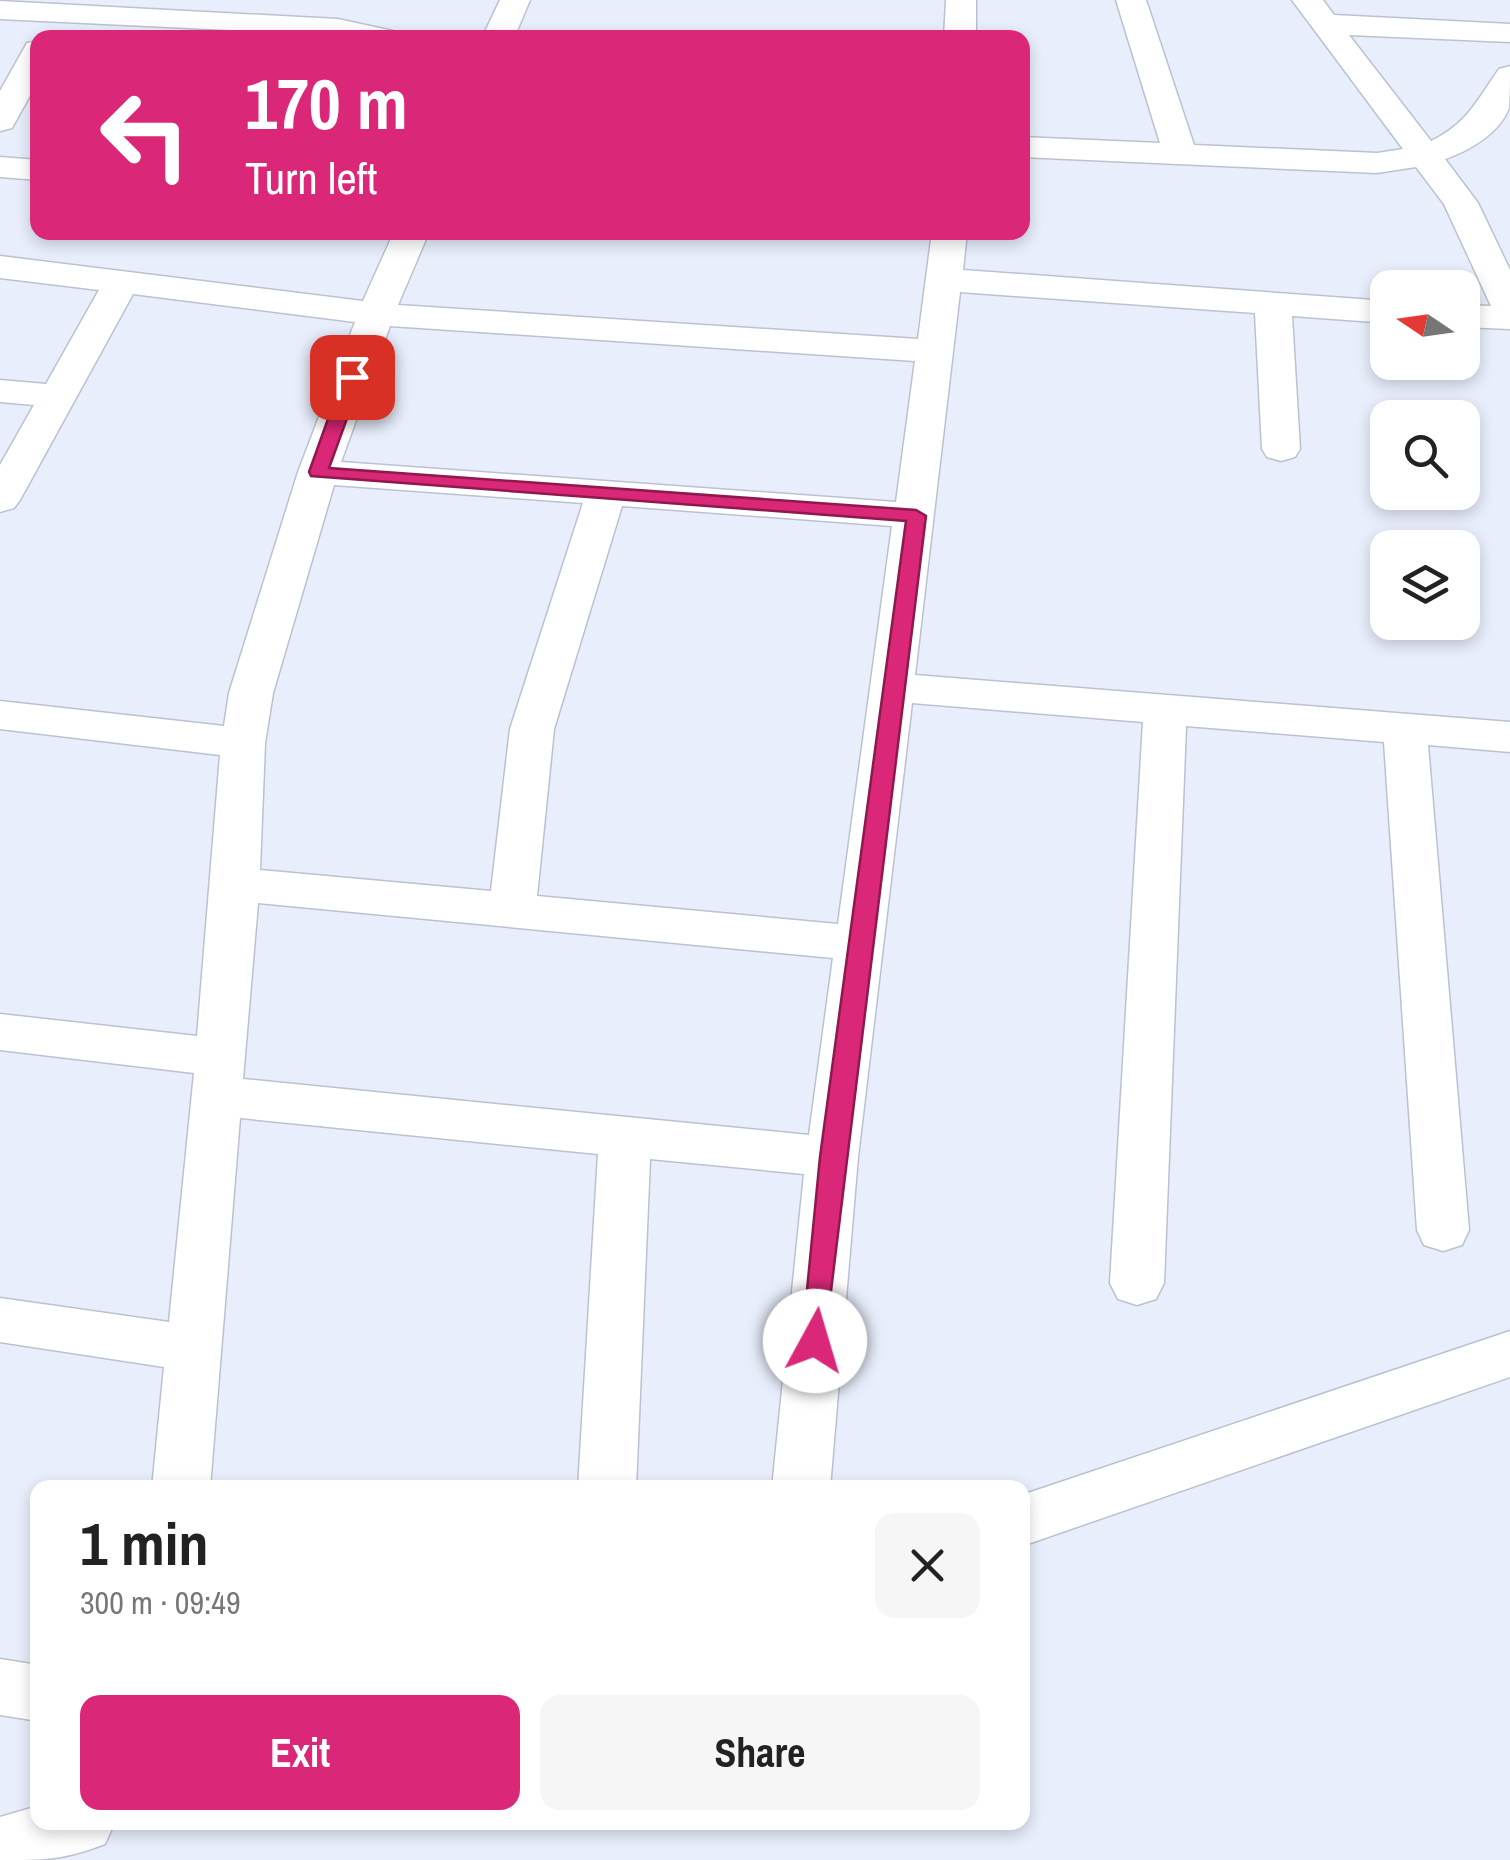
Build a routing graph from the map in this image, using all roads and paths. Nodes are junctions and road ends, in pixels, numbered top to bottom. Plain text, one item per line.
1 (515, 0) edge
2 (961, 0) edge
3 (1131, 0) edge
4 (0, 10) edge
5 (1316, 12) edge
6 (55, 17) edge
7 (212, 30) edge
8 (347, 30) edge
9 (502, 30) edge
10 (960, 30) edge
11 (1510, 33) edge
12 (30, 65) edge
13 (1510, 76) edge
14 (0, 122) edge
15 (1030, 147) edge
16 (1180, 154) junction
17 (1427, 158) junction
18 (0, 167) edge
19 (30, 169) edge
20 (1464, 210) junction
21 (1510, 214) edge
22 (408, 240) edge
23 (949, 240) edge
24 (0, 267) edge
25 (123, 280) junction
26 (946, 280) junction
27 (1273, 306) junction
28 (1510, 309) edge
29 (1370, 311) edge
30 (376, 314) junction
31 (1480, 317) edge
32 (1510, 318) edge
33 (937, 351) junction
34 (0, 391) edge
35 (59, 396) junction
36 (1282, 448) dead end
37 (318, 472) junction
38 (606, 494) junction
39 (0, 500) edge
40 (916, 516) junction
41 (895, 688) junction
42 (1164, 710) junction
43 (0, 715) edge
44 (1405, 728) junction
45 (1510, 737) edge
46 (244, 743) junction
47 (236, 884) junction
48 (512, 912) junction
49 (862, 943) junction
50 (0, 1032) edge
51 (218, 1076) junction
52 (625, 1136) junction
53 (832, 1157) junction
54 (1443, 1230) dead end
55 (1137, 1283) dead end
56 (0, 1320) edge
57 (194, 1348) junction
58 (1510, 1354) edge
59 (182, 1480) edge
60 (607, 1480) edge
61 (802, 1480) edge
62 (1030, 1518) edge
63 (0, 1687) edge
64 (30, 1692) edge
65 (57, 1830) edge
66 (80, 1830) edge
67 (0, 1848) edge
68 (70, 1860) edge

1 - 9 street
2 - 10 street
3 - 16 street
4 - 6 street
5 - 11 street
5 - 17 street
6 - 7 street
7 - 8 street
12 - 14 street
13 - 17 street
15 - 16 street
16 - 17 street
17 - 20 street
18 - 19 street
20 - 21 street
20 - 28 street
22 - 30 street
23 - 26 street
24 - 25 street
25 - 30 street
25 - 35 street
26 - 27 street
26 - 33 street
27 - 29 street
27 - 36 street
30 - 33 street
30 - 37 street
31 - 32 street
33 - 40 street
34 - 35 street
35 - 39 street
37 - 38 street
37 - 46 street
38 - 40 street
38 - 48 street
40 - 41 street
41 - 42 street
41 - 49 street
42 - 44 street
42 - 55 street
43 - 46 street
44 - 45 street
44 - 54 street
46 - 47 street
47 - 48 street
47 - 51 street
48 - 49 street
49 - 53 street
50 - 51 street
51 - 52 street
51 - 57 street
52 - 53 street
52 - 60 street
53 - 61 street
56 - 57 street
57 - 59 street
58 - 62 street
63 - 64 street
65 - 67 street
66 - 68 street

